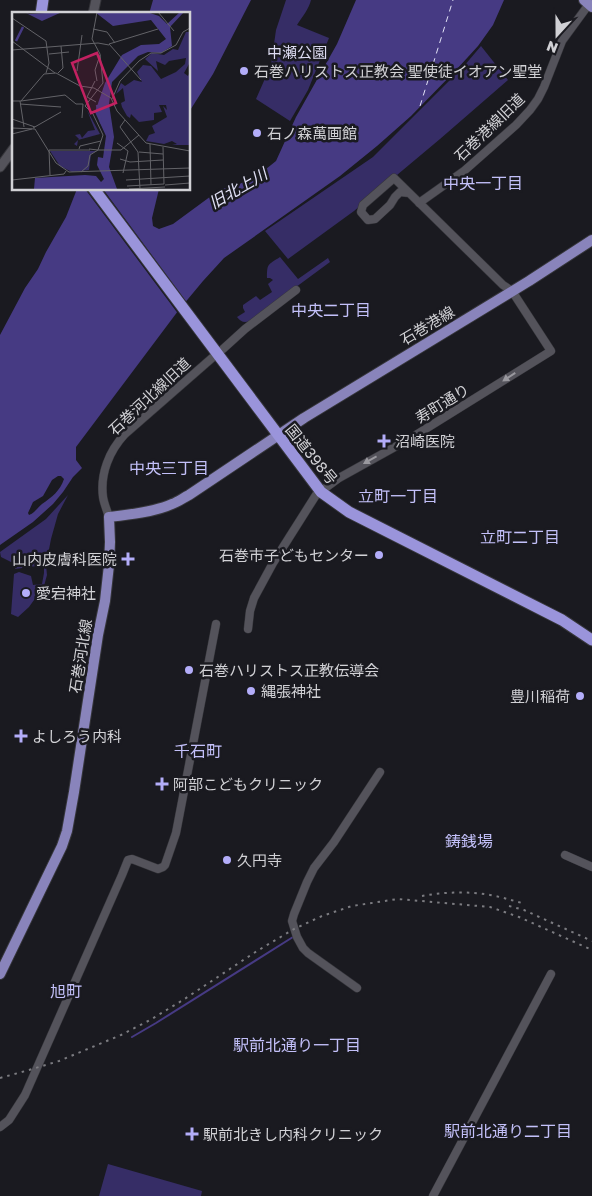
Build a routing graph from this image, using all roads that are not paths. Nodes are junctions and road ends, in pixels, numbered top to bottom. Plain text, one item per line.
1 (588, 4) edge
2 (12, 151) edge
3 (0, 166) edge
4 (95, 190) edge
5 (409, 193) junction
6 (419, 203) junction
7 (592, 240) edge
8 (296, 290) dead end
9 (512, 291) junction
10 (223, 349) dead end
11 (212, 358) dead end
12 (278, 435) junction
13 (321, 492) junction
14 (109, 517) junction
15 (216, 624) dead end
16 (248, 629) dead end
17 (592, 640) edge
18 (380, 772) dead end
19 (565, 855) dead end
20 (592, 867) edge
21 (0, 974) edge
22 (551, 974) dead end
23 (357, 988) dead end
24 (0, 1127) edge
25 (433, 1196) edge

1 - 6 street, 石巻港線旧道
2 - 3 main road
4 - 12 highway, 国道398号
5 - 5 street
5 - 6 street
6 - 9 street
7 - 9 main road, 石巻港線
8 - 10 street
9 - 12 main road, 石巻港線
9 -> 13 street, 寿町通り
11 - 14 street, 石巻河北線旧道
12 - 13 highway, 国道398号
12 - 14 main road
13 - 16 street, 寿町通り
13 - 17 highway, 国道398号
14 - 21 main road, 石巻河北線
15 - 24 street
18 - 23 street
19 - 20 street
22 - 25 street

